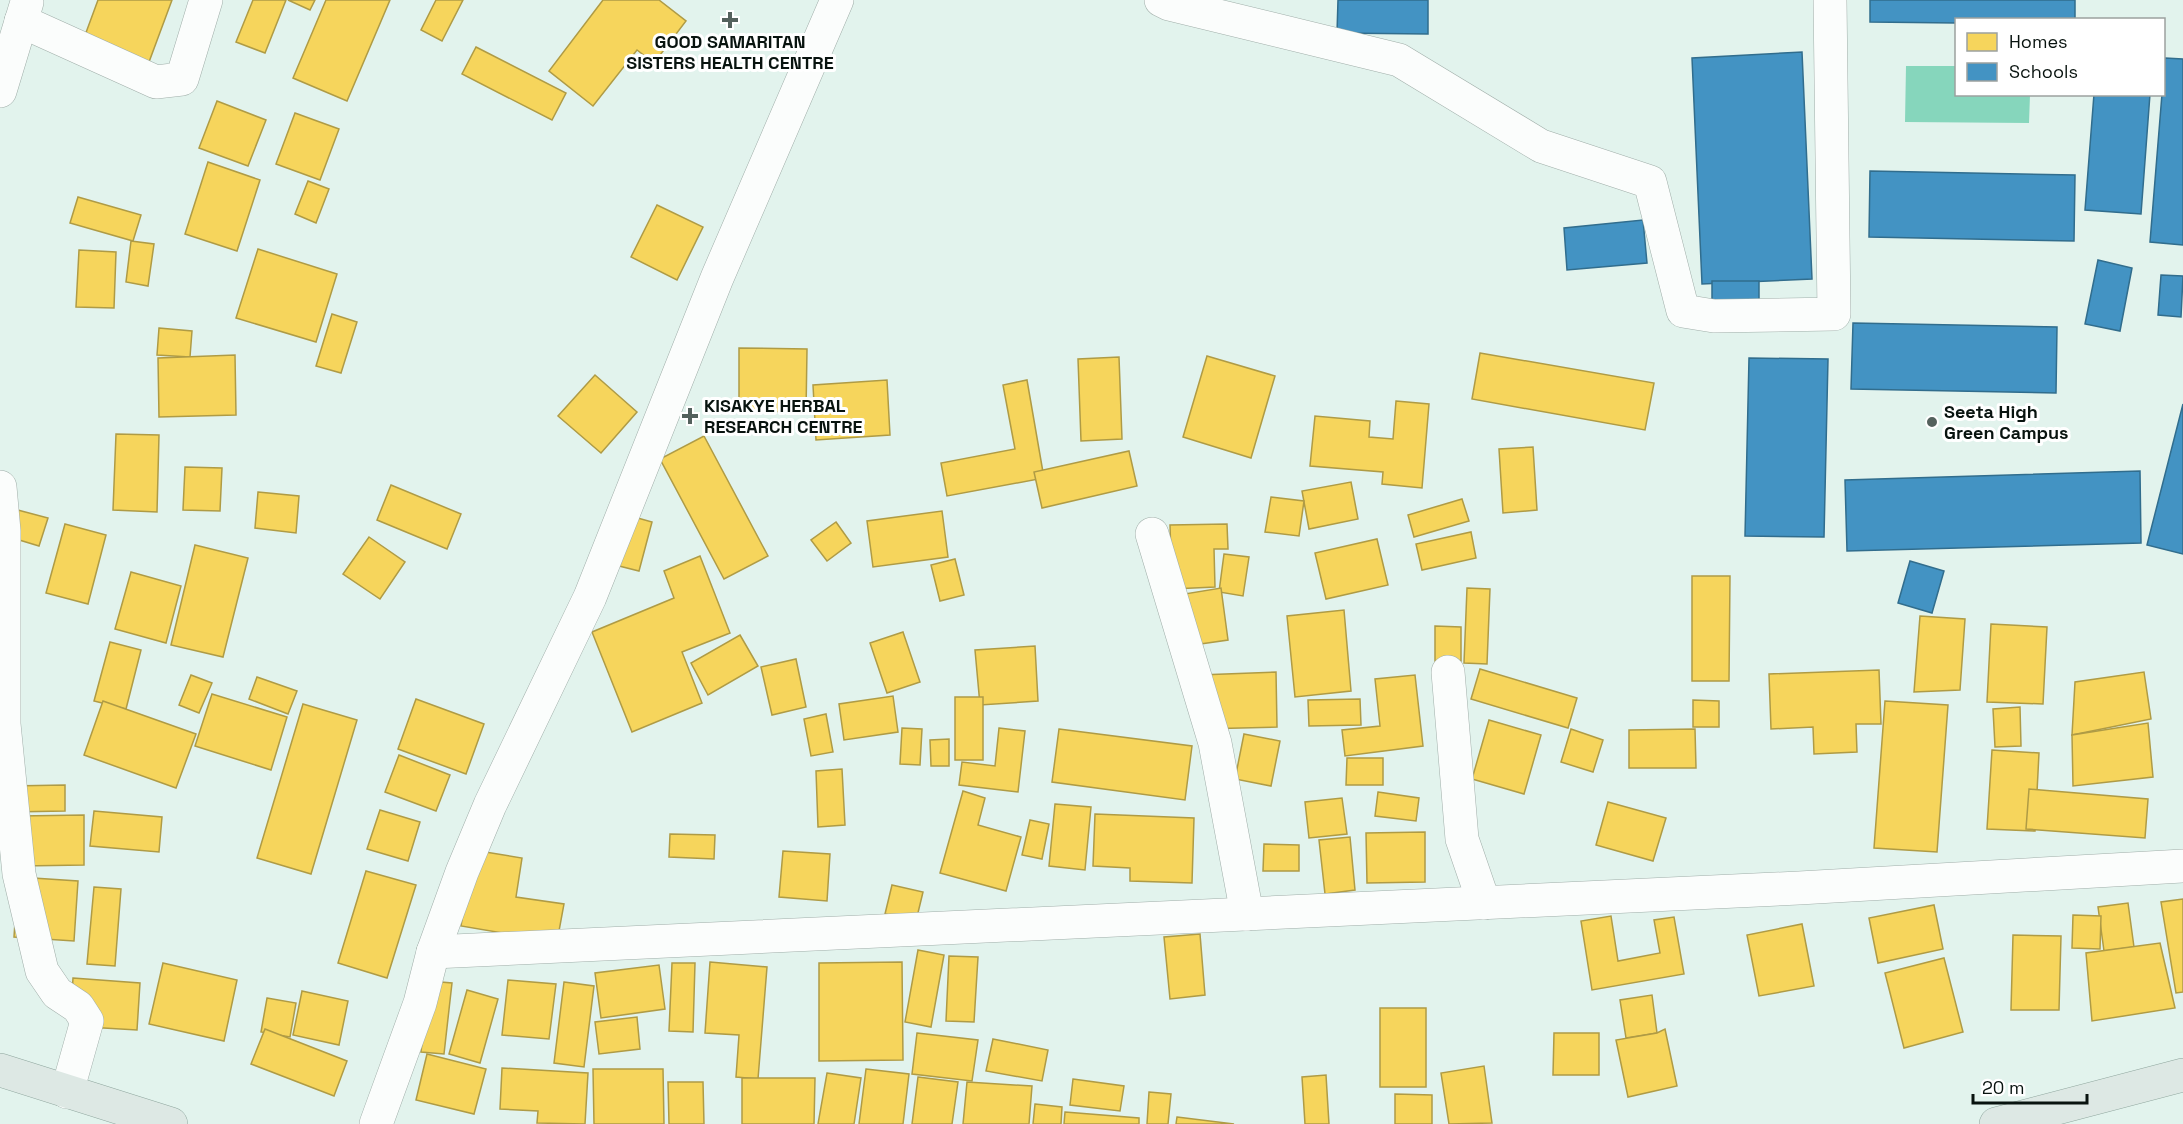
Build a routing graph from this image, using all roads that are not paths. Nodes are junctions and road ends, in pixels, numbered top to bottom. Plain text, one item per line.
1 (206, 0) edge
2 (837, 0) edge
3 (1161, 0) edge
4 (1830, 0) edge
5 (24, 11) edge
6 (0, 91) edge
7 (0, 487) edge
8 (1152, 534) dead end
9 (1448, 672) dead end
10 (2183, 866) edge
11 (1484, 903) junction
12 (1247, 914) junction
13 (433, 952) junction
14 (0, 1070) edge
15 (2183, 1075) edge
16 (67, 1092) junction
17 (171, 1124) edge
18 (376, 1124) edge
19 (1996, 1124) edge

1 - 5 street
2 - 13 street
3 - 4 street
5 - 6 street
7 - 16 street
8 - 12 street
9 - 11 street
10 - 11 street
11 - 12 street
12 - 13 street
13 - 18 street
14 - 16 main road
15 - 19 main road
16 - 17 main road

